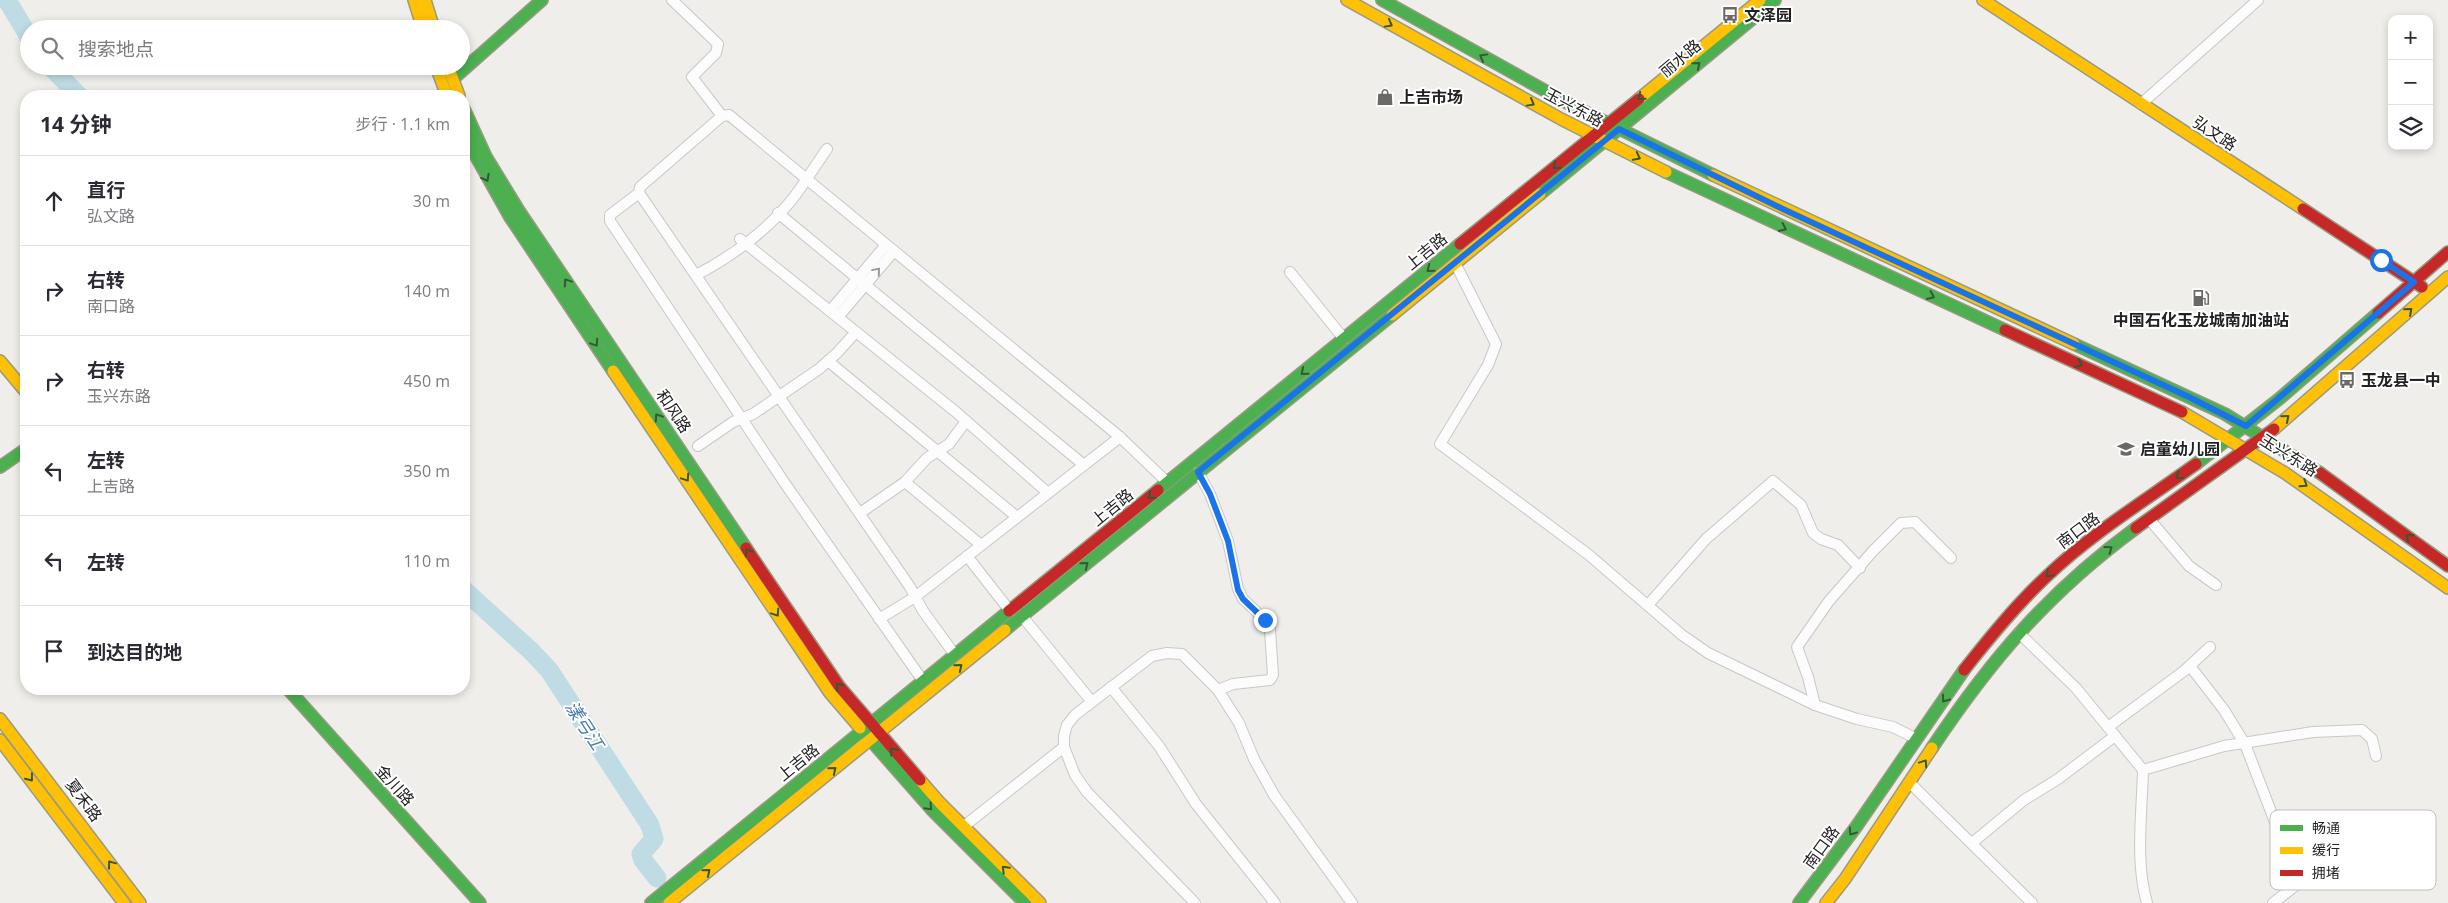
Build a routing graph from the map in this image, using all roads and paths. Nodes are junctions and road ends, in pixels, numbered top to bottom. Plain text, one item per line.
1 (414, 0) edge
2 (425, 0) edge
3 (542, 0) edge
4 (672, 0) edge
5 (1347, 0) edge
6 (1382, 0) edge
7 (1760, 0) edge
8 (1776, 0) edge
9 (1983, 0) edge
10 (2258, 0) edge
11 (420, 20) edge
12 (431, 20) edge
13 (470, 67) edge
14 (441, 75) edge
15 (448, 75) edge
16 (462, 75) edge
17 (448, 88) edge
18 (2141, 104) junction
19 (722, 116) junction
20 (470, 122) edge
21 (1608, 124) junction
22 (1619, 129) junction
23 (1594, 136) junction
24 (1605, 141) junction
25 (470, 146) edge
26 (827, 149) dead end
27 (806, 178) junction
28 (640, 193) junction
29 (778, 213) junction
30 (743, 241) junction
31 (890, 248) junction
32 (2448, 252) edge
33 (1455, 263) junction
34 (1290, 272) dead end
35 (696, 275) junction
36 (2448, 276) edge
37 (862, 282) junction
38 (2414, 282) junction
39 (2430, 292) junction
40 (834, 314) junction
41 (856, 332) junction
42 (1344, 339) junction
43 (0, 361) edge
44 (828, 361) junction
45 (20, 385) edge
46 (779, 396) junction
47 (741, 418) junction
48 (966, 421) junction
49 (2246, 426) junction
50 (1120, 437) junction
51 (2263, 437) junction
52 (2231, 438) junction
53 (698, 446) dead end
54 (2248, 448) junction
55 (937, 451) junction
56 (20, 453) edge
57 (1084, 464) junction
58 (0, 467) edge
59 (1198, 472) junction
60 (906, 482) junction
61 (1167, 482) junction
62 (1048, 493) junction
63 (860, 513) junction
64 (1017, 517) junction
65 (2150, 520) junction
66 (981, 545) junction
67 (967, 556) junction
68 (1951, 558) dead end
69 (2448, 566) edge
70 (1860, 568) junction
71 (2216, 585) dead end
72 (2448, 588) edge
73 (915, 597) junction
74 (1648, 605) junction
75 (1010, 611) junction
76 (1022, 616) junction
77 (879, 618) junction
78 (2019, 633) junction
79 (2210, 647) dead end
80 (955, 655) junction
81 (2190, 666) junction
82 (923, 681) junction
83 (1112, 687) junction
84 (1218, 690) junction
85 (293, 695) edge
86 (1092, 702) junction
87 (1814, 705) junction
88 (0, 719) edge
89 (2108, 727) junction
90 (870, 731) junction
91 (2115, 736) junction
92 (1917, 739) junction
93 (0, 740) edge
94 (2245, 744) junction
95 (1064, 748) junction
96 (2376, 756) dead end
97 (2143, 770) junction
98 (1910, 783) junction
99 (2270, 810) edge
100 (963, 828) junction
101 (1972, 843) junction
102 (2289, 890) edge
103 (1190, 901) edge
104 (1831, 901) edge
105 (124, 903) edge
106 (140, 903) edge
107 (480, 903) edge
108 (651, 903) edge
109 (669, 903) edge
110 (1024, 903) edge
111 (1040, 903) edge
112 (1275, 903) edge
113 (1352, 903) edge
114 (1799, 903) edge
115 (2032, 903) edge
116 (2147, 903) edge
117 (2273, 903) edge

1 - 11 main road
2 - 12 main road
3 - 13 main road
4 - 19 street
5 -> 23 main road, 玉兴东路
21 -> 6 main road, 玉兴东路
7 -> 21 main road, 丽水路
22 -> 8 main road, 丽水路
9 - 18 main road, 弘文路
10 - 18 street
14 - 17 main road
15 - 17 main road
16 - 17 main road
18 - 38 main road, 弘文路
19 - 27 street
19 - 28 street
90 -> 20 main road, 和风路
21 - 22 main road, 玉兴东路
21 - 23 main road, 丽水路
22 - 24 main road, 丽水路
22 - 49 main road, 玉兴东路
23 - 24 main road, 玉兴东路
23 -> 42 main road, 上吉路
24 - 33 main road, 上吉路
24 -> 52 main road, 玉兴东路
25 -> 90 main road, 和风路
26 - 27 street
27 - 29 street
27 - 30 street
27 - 31 street
28 - 35 street
28 - 47 street
29 - 30 street
29 - 37 street
30 - 35 street
30 - 40 street
31 - 37 street
31 - 50 street
32 - 38 main road, 南口路
33 - 59 main road, 上吉路
33 - 74 street
34 - 42 street
35 - 46 street
36 - 39 main road, 南口路
37 - 40 street
37 - 57 street
38 - 39 main road, 弘文路
38 - 49 main road, 南口路
51 -> 39 main road, 南口路
40 - 41 street
41 - 44 street
41 - 48 street
42 -> 61 main road, 上吉路
43 - 45 main road
44 - 46 street
44 - 55 street
46 - 47 street
46 - 63 street
47 - 53 street
47 - 77 street
48 - 55 street
48 - 62 street
49 - 51 main road, 玉兴东路
49 - 52 main road, 南口路
50 - 57 street
50 - 61 street
51 - 54 main road, 南口路
69 -> 51 main road, 玉兴东路
52 - 54 main road, 玉兴东路
52 -> 92 main road, 南口路
54 - 65 main road, 南口路
54 -> 72 main road, 玉兴东路
55 - 60 street
55 - 64 street
56 - 58 main road
57 - 62 street
76 -> 59 main road, 上吉路
59 - 84 street
60 - 63 street
60 - 66 street
61 -> 75 main road, 上吉路
62 - 64 street
63 - 73 street
64 - 66 street
65 - 71 street
78 -> 65 main road, 南口路
66 - 67 street
67 - 73 street
67 - 75 street
68 - 70 street
70 - 74 street
70 - 87 street
73 - 77 street
73 - 80 street
74 - 87 street
75 - 80 main road, 上吉路
76 - 86 street
90 -> 76 main road, 上吉路
77 - 82 street
78 - 89 street
98 -> 78 main road, 南口路
79 - 81 street
80 - 82 main road, 上吉路
81 - 89 street
81 - 94 street
82 - 90 main road, 上吉路
83 - 84 street
83 - 86 street
83 - 112 street
84 - 113 street
85 - 107 main road, 金川路
86 - 95 street
87 - 92 street
106 -> 88 main road, 夏禾路
89 - 91 street
100 -> 90 main road
90 - 108 main road, 上吉路
109 -> 90 main road, 上吉路
90 -> 110 main road
91 - 97 street
91 - 101 street
92 -> 114 main road, 南口路
93 -> 105 main road, 夏禾路
94 - 96 street
94 - 97 street
94 - 99 street
95 - 100 street
95 - 103 street
97 - 116 street
98 - 101 street
98 - 104 main road, 南口路
111 -> 100 main road
101 - 115 street
102 - 117 street

